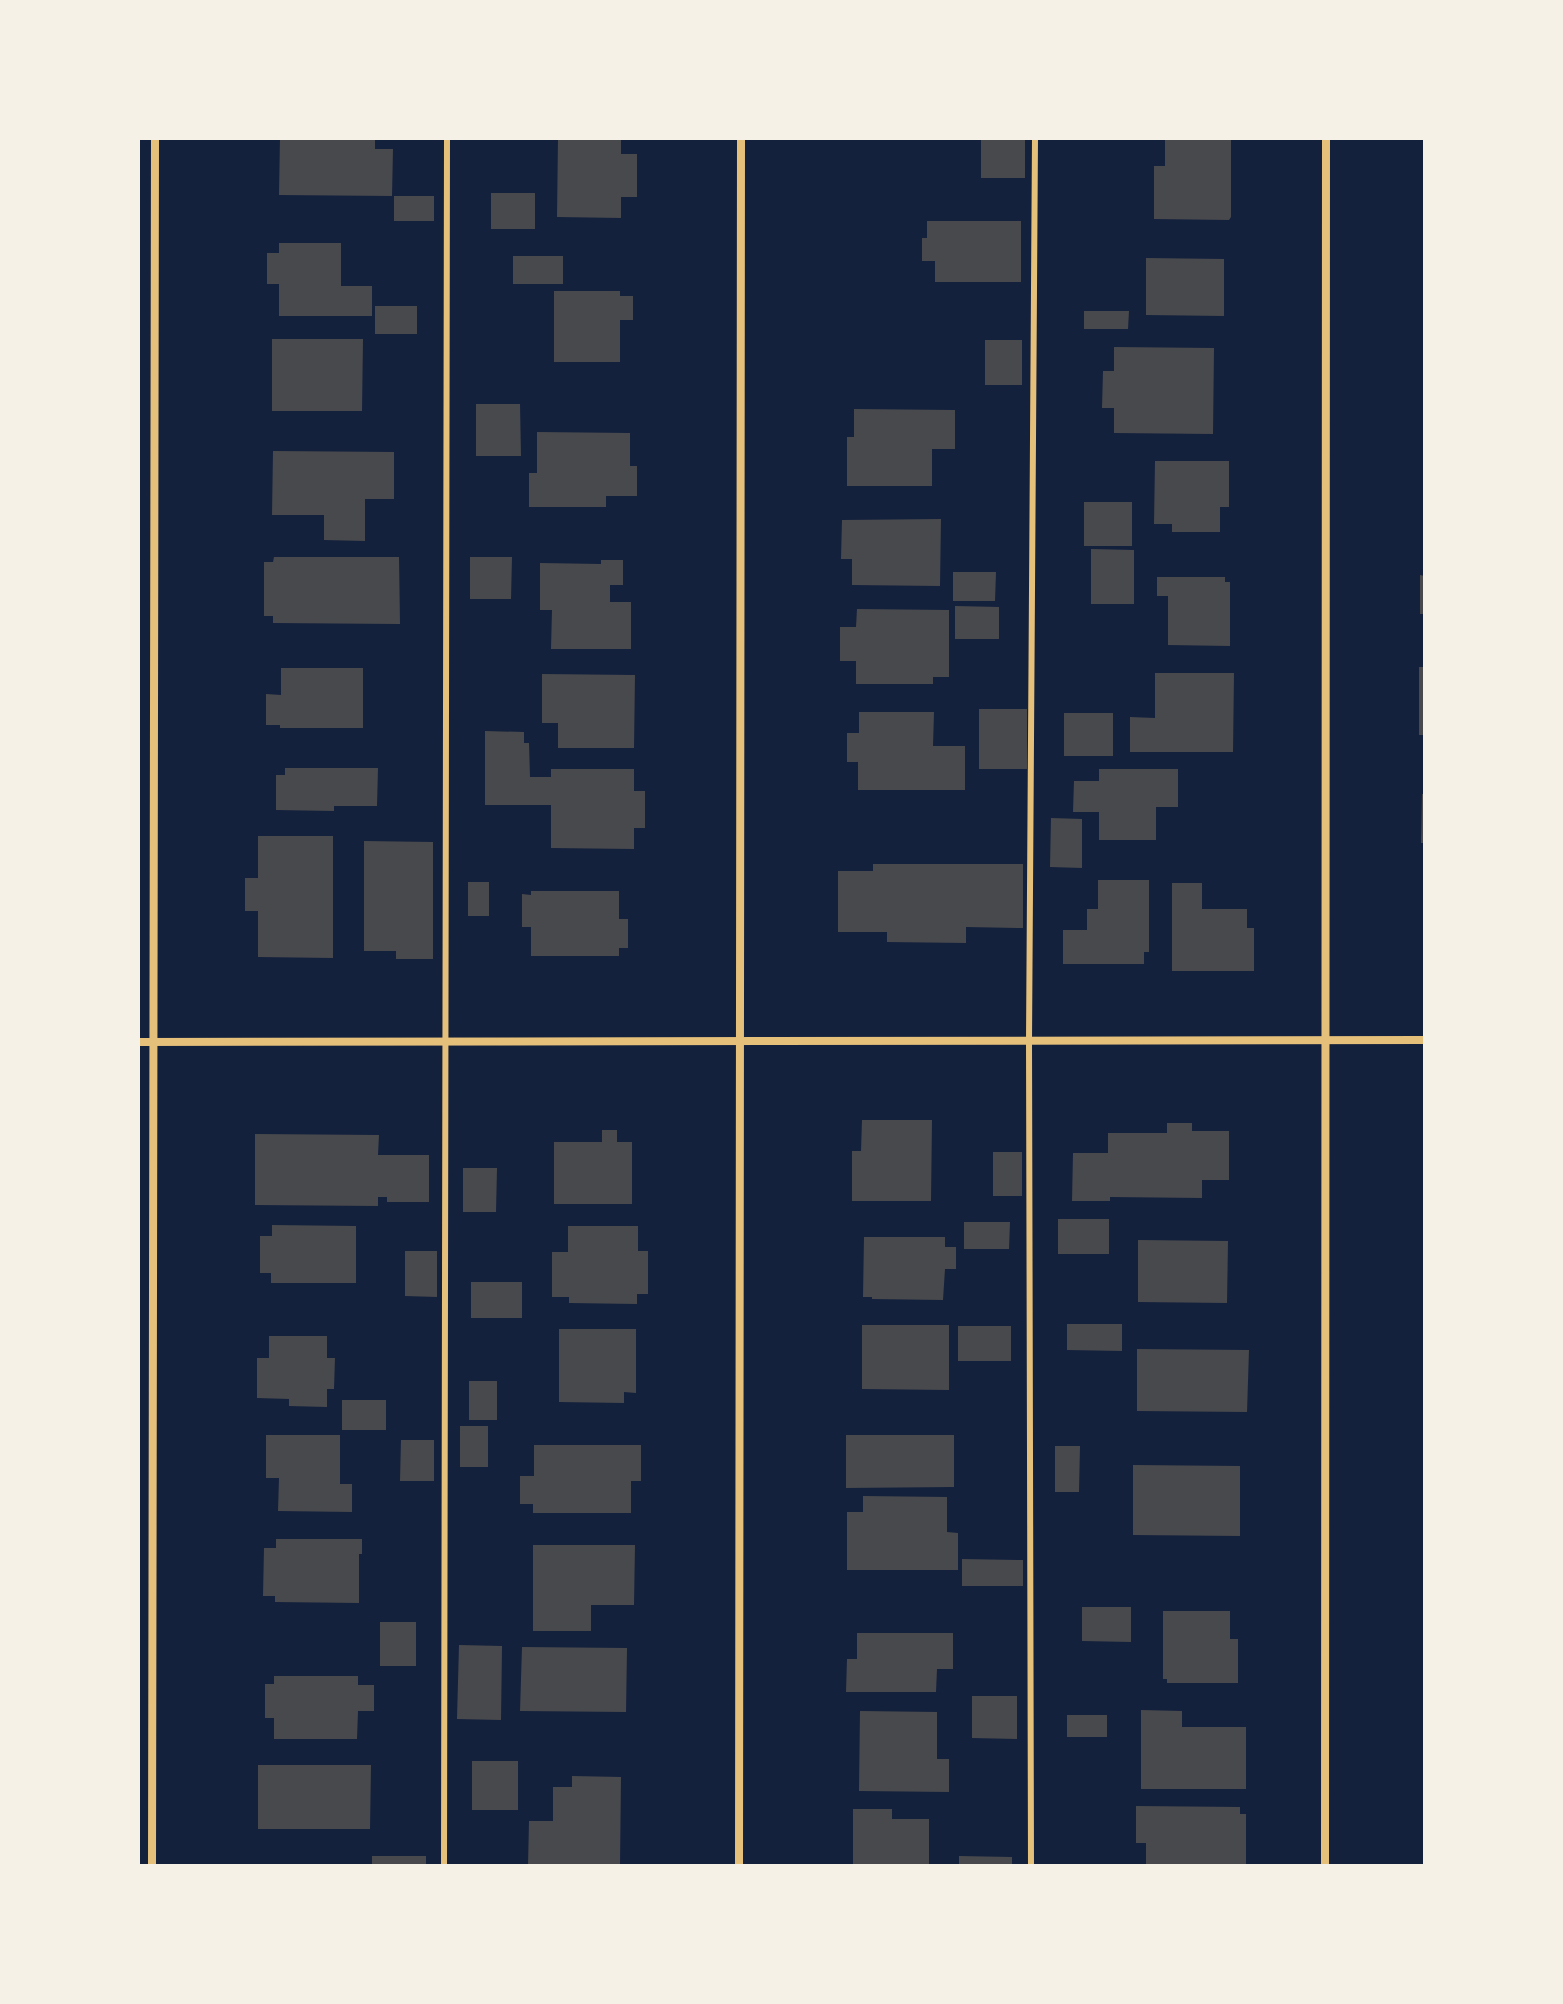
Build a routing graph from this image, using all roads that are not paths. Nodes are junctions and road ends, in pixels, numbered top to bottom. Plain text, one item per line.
1 (155, 138) edge
2 (447, 138) edge
3 (741, 138) edge
4 (1035, 138) edge
5 (1326, 138) edge
6 (1326, 1040) junction
7 (1425, 1040) edge
8 (1029, 1041) junction
9 (138, 1042) edge
10 (152, 1042) junction
11 (443, 1042) junction
12 (740, 1042) junction
13 (152, 1866) edge
14 (444, 1866) edge
15 (739, 1866) edge
16 (1031, 1866) edge
17 (1325, 1866) edge

1 - 10 street
2 - 11 lane
3 - 12 street
4 - 8 lane
5 - 6 street
6 - 7 street
6 - 8 street
6 - 17 street
8 - 12 street
8 - 16 lane
9 - 10 street
10 - 11 street
10 - 13 street
11 - 12 street
11 - 14 lane
12 - 15 street

